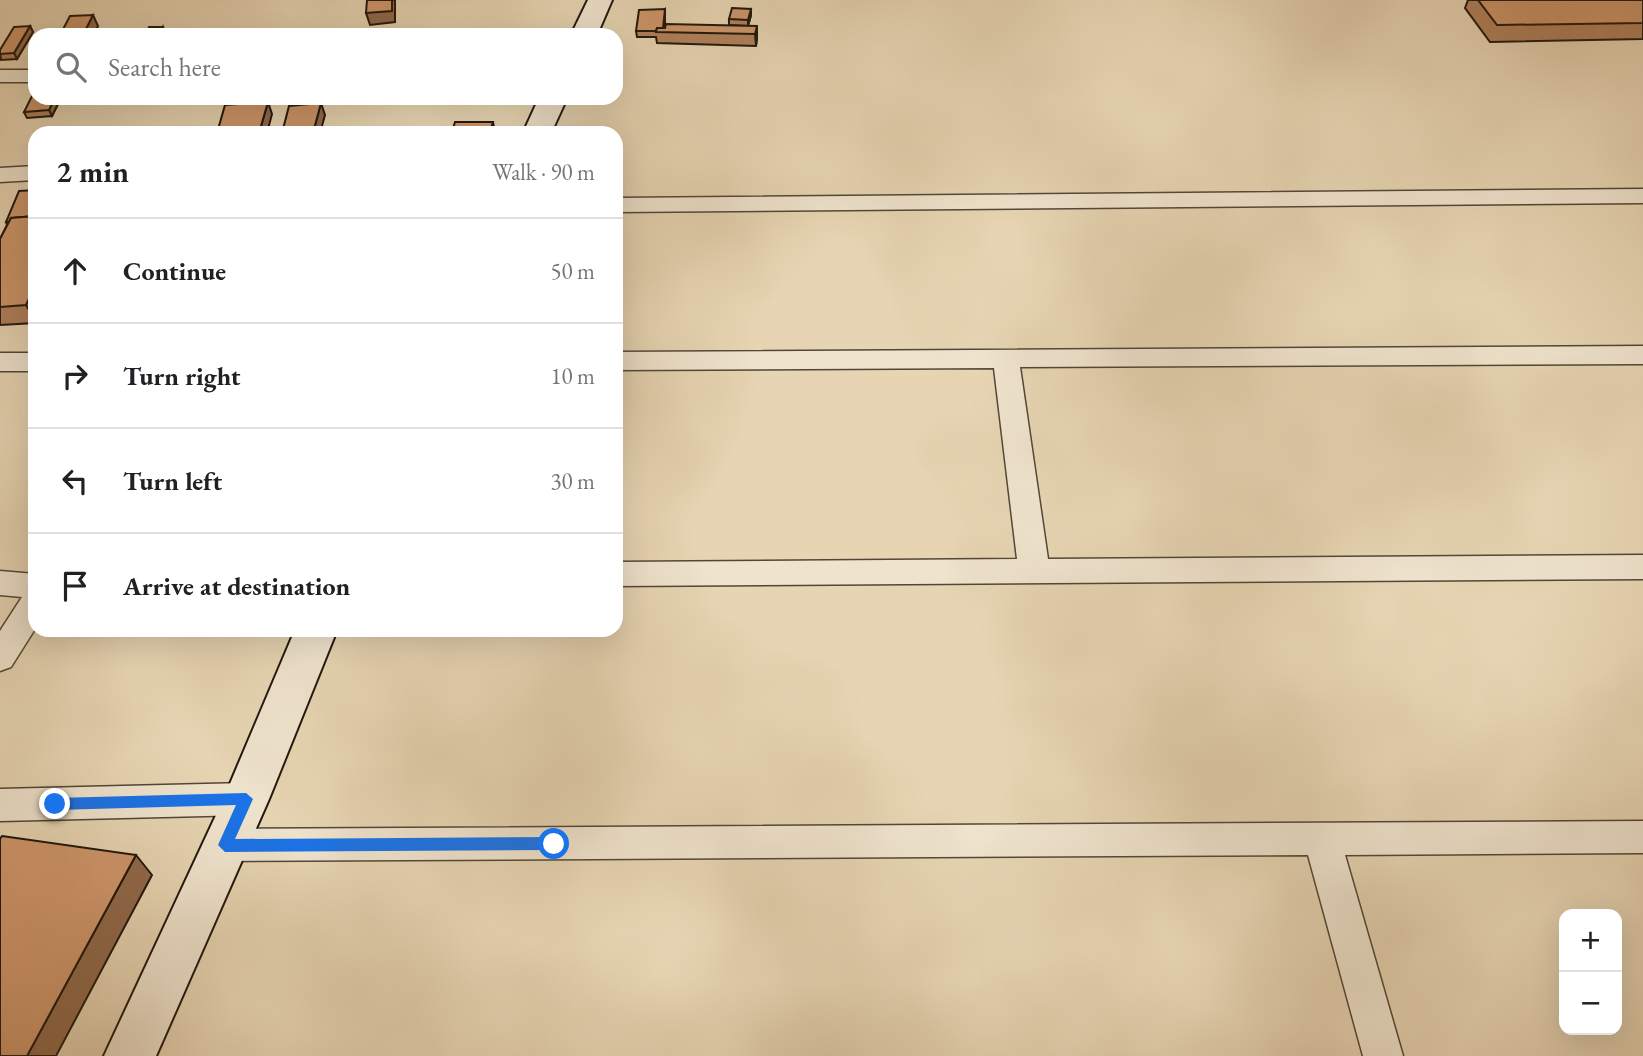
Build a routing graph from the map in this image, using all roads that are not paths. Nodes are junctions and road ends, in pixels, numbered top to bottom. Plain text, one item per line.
1 (600, 0) edge
2 (586, 28) edge
3 (0, 76) edge
4 (28, 76) edge
5 (551, 105) edge
6 (540, 126) edge
7 (28, 173) edge
8 (0, 175) edge
9 (1643, 196) edge
10 (623, 205) edge
11 (1643, 355) edge
12 (1006, 359) junction
13 (623, 361) edge
14 (0, 362) edge
15 (28, 362) edge
16 (1643, 567) edge
17 (1034, 571) junction
18 (623, 574) edge
19 (0, 583) edge
20 (28, 585) edge
21 (28, 612) edge
22 (313, 637) edge
23 (0, 658) edge
24 (246, 799) junction
25 (0, 805) edge
26 (1643, 837) edge
27 (1322, 839) junction
28 (225, 845) junction
29 (130, 1056) edge
30 (1383, 1056) edge

1 - 2 street
3 - 4 street
5 - 6 street
7 - 8 street
9 - 10 street
11 - 12 street
12 - 13 street
12 - 17 street
14 - 15 street
16 - 17 street
17 - 18 street
19 - 20 street
21 - 23 street
22 - 24 street
24 - 25 street
24 - 28 street
26 - 27 street
27 - 28 street
27 - 30 street
28 - 29 street

